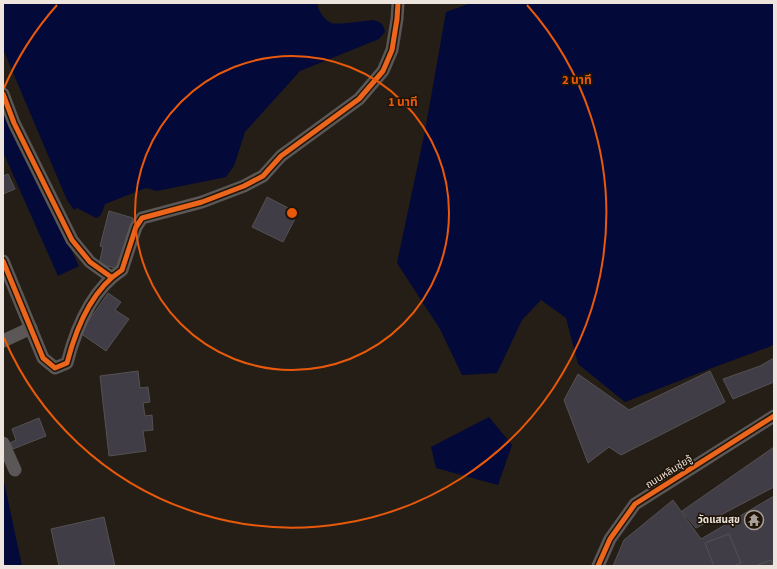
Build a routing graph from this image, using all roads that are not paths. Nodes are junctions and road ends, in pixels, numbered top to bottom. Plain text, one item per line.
1 (398, 3) edge
2 (3, 94) edge
3 (3, 261) edge
4 (111, 278) junction
5 (31, 328) junction
6 (3, 341) edge
7 (774, 416) edge
8 (3, 443) edge
9 (15, 470) dead end
10 (598, 566) edge

1 - 4 street
2 - 4 street
3 - 5 street
4 - 5 street
5 - 6 street
7 - 10 street, ถนนหลิมซุ่ยจู้
8 - 9 street

